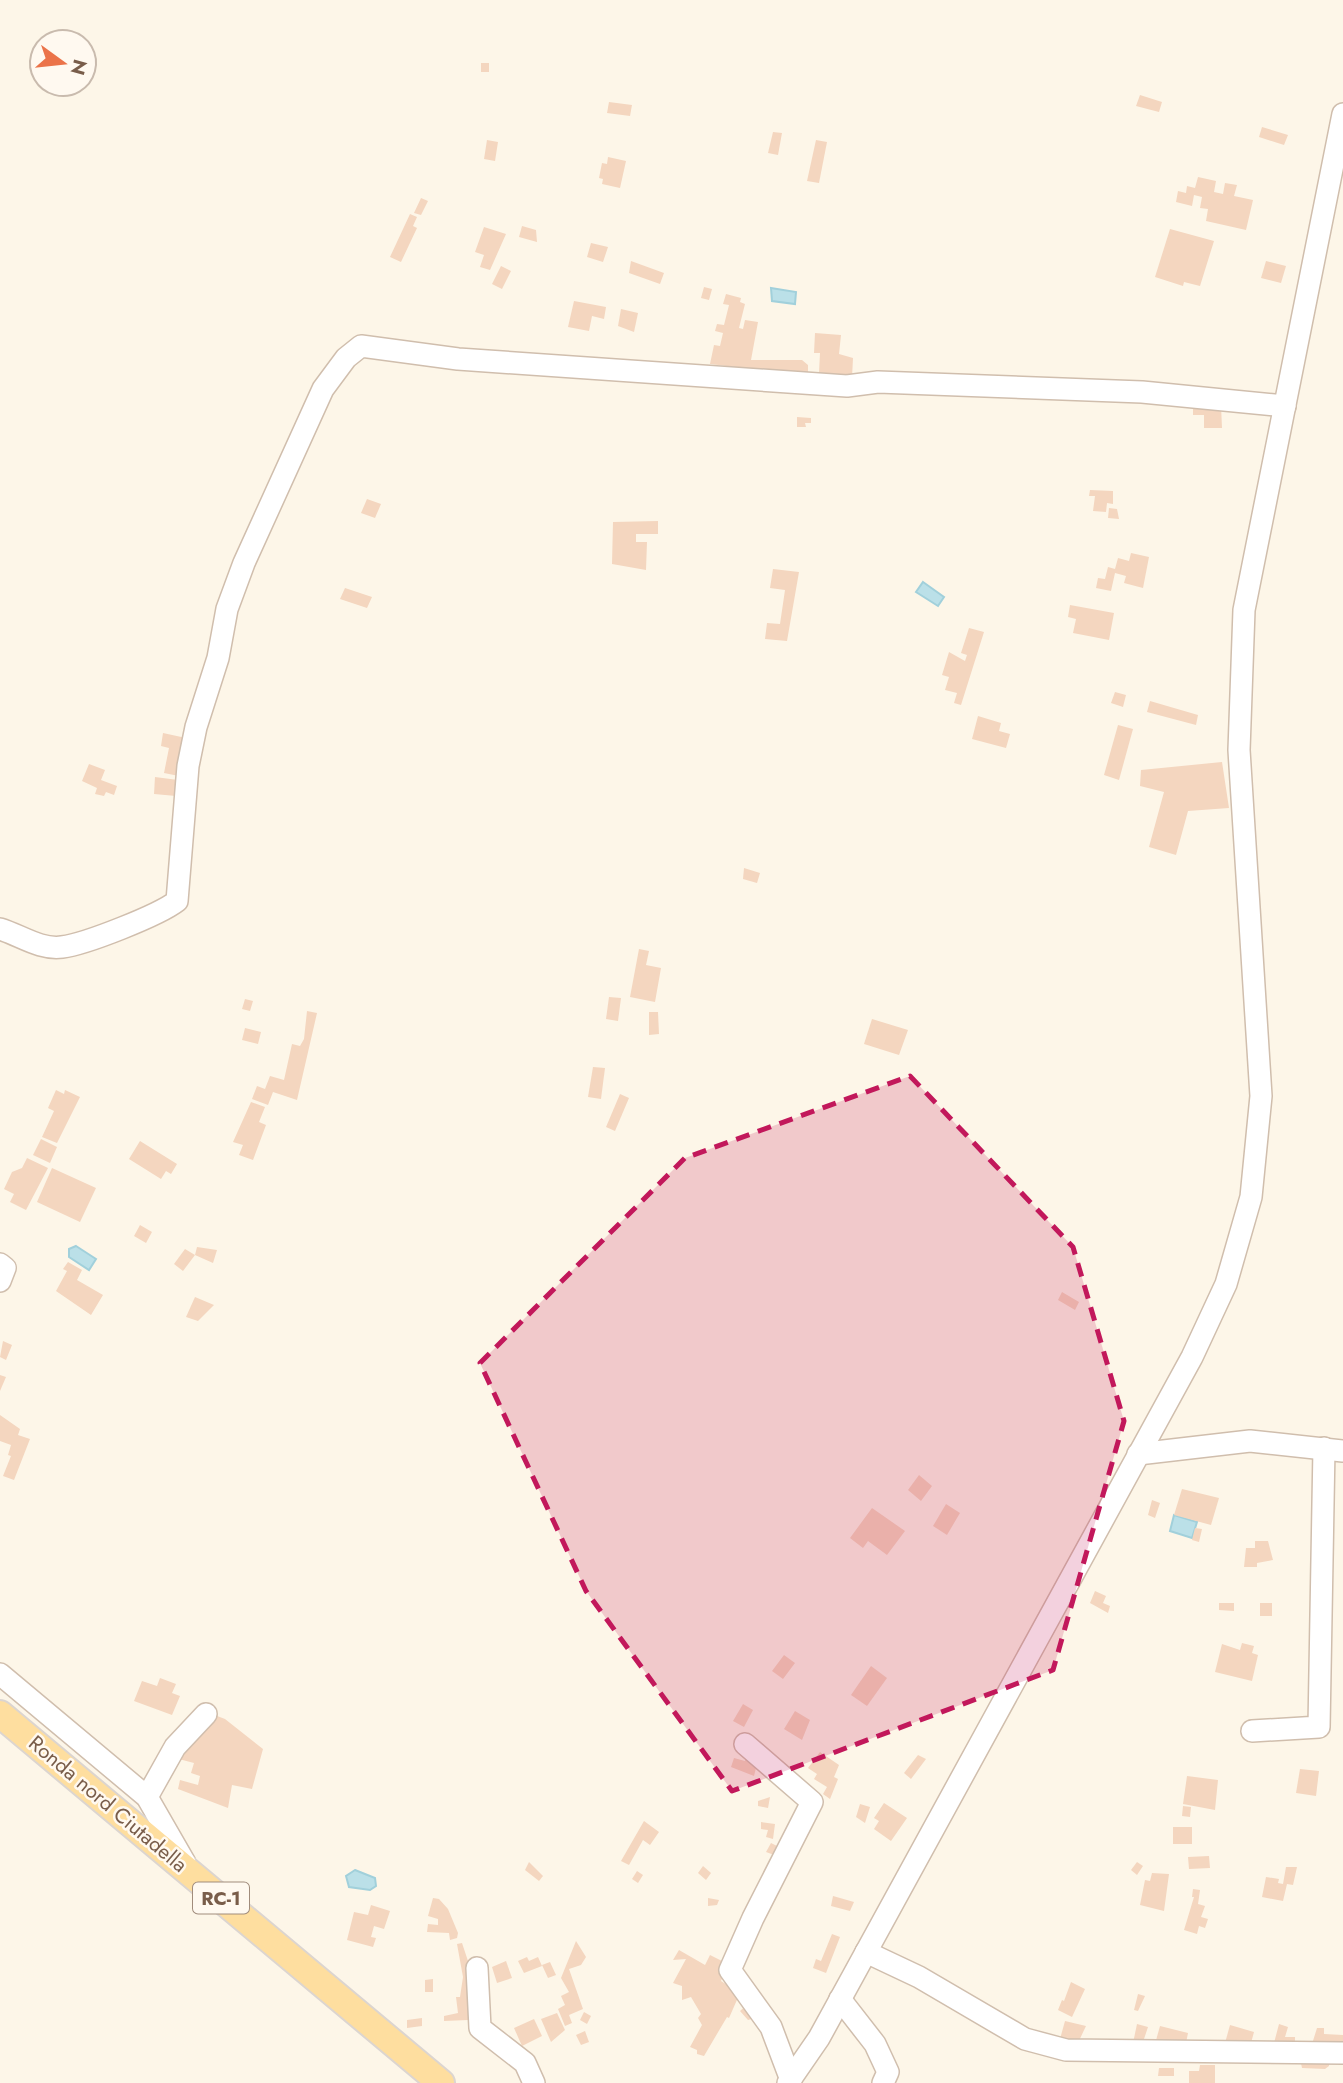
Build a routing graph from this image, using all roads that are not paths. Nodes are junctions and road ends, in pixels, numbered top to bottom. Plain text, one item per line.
1 (1343, 114) edge
2 (1285, 406) junction
3 (0, 929) edge
4 (0, 1264) edge
5 (0, 1281) edge
6 (1334, 1449) edge
7 (1138, 1454) junction
8 (0, 1674) edge
9 (0, 1714) edge
10 (206, 1714) dead end
11 (1252, 1731) dead end
12 (745, 1744) dead end
13 (88, 1787) junction
14 (146, 1797) junction
15 (191, 1874) junction
16 (866, 1952) junction
17 (477, 1968) dead end
18 (840, 2000) junction
19 (1343, 2053) edge
20 (789, 2081) edge
21 (441, 2083) edge
22 (534, 2083) edge
23 (883, 2083) edge

1 - 2 street
2 - 3 street
2 - 7 street
4 - 5 street
6 - 7 street
6 - 11 street
7 - 16 street
8 - 14 street
9 - 13 main road, Ronda nord Ciutadella / RC-1
10 - 14 street
12 - 20 street
13 - 14 street
13 - 15 main road, Ronda nord Ciutadella / RC-1
14 - 15 street
15 - 21 main road, Ronda nord Ciutadella / RC-1
16 - 18 street
16 - 19 street
17 - 22 street
18 - 20 street
18 - 23 street

